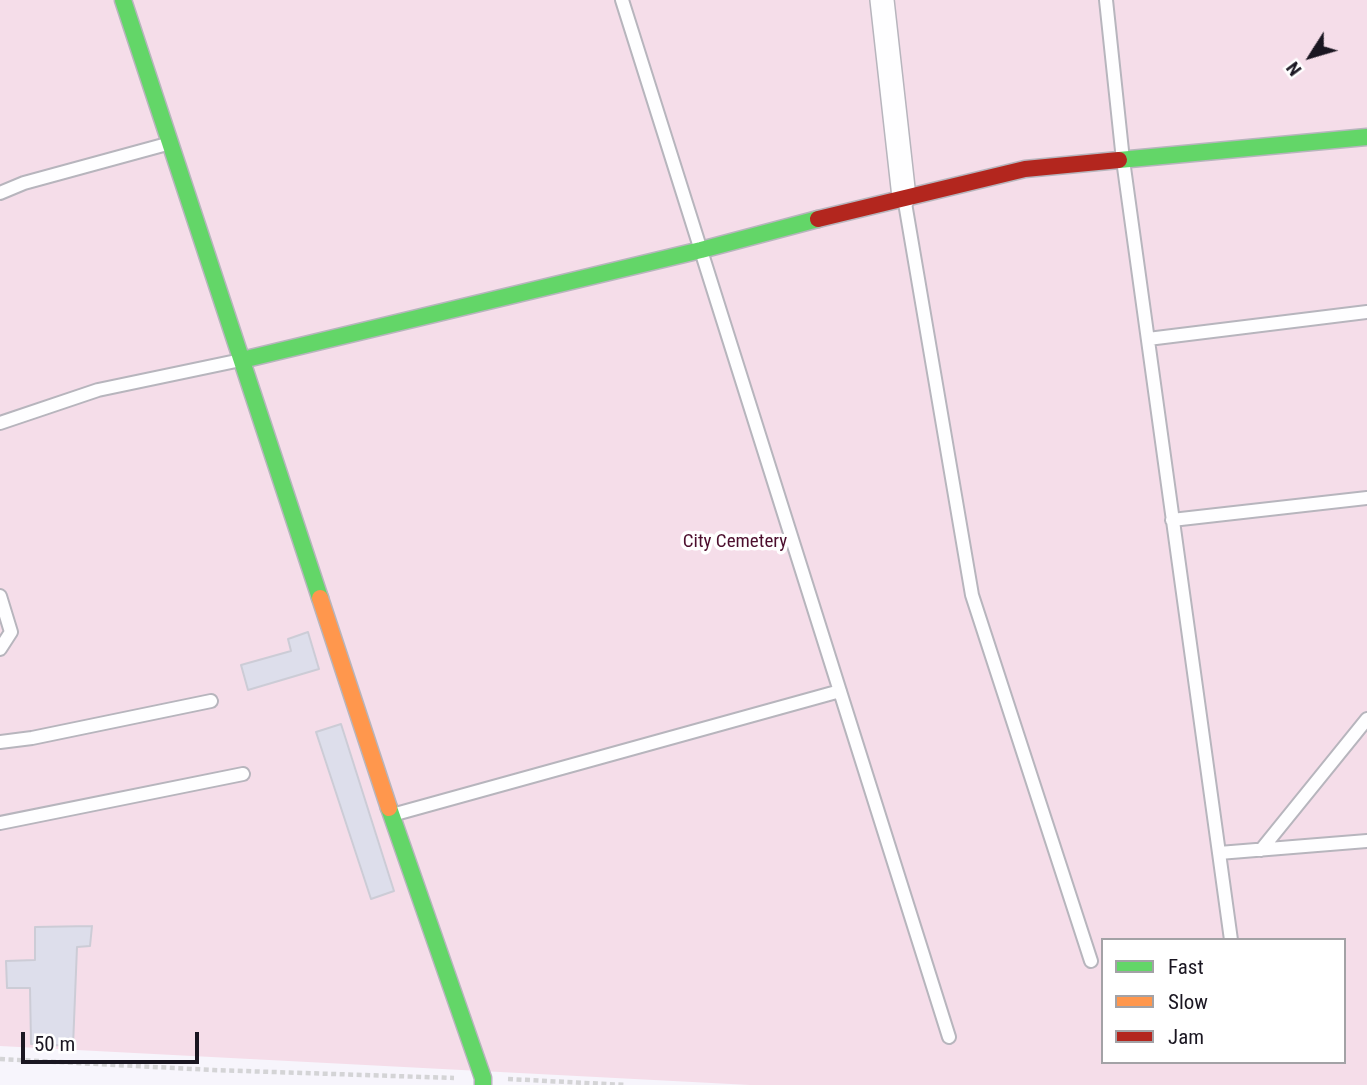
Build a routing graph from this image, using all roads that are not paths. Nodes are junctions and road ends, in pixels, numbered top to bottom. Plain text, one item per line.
1 (123, 0) edge
2 (622, 0) edge
3 (882, 0) edge
4 (1106, 0) edge
5 (1367, 137) edge
6 (170, 143) junction
7 (1123, 159) junction
8 (0, 193) edge
9 (904, 197) junction
10 (701, 250) junction
11 (1367, 312) edge
12 (1148, 339) junction
13 (242, 360) junction
14 (0, 424) edge
15 (1367, 498) edge
16 (1172, 520) junction
17 (0, 596) edge
18 (0, 649) edge
19 (840, 691) junction
20 (211, 701) dead end
21 (1367, 719) edge
22 (0, 742) edge
23 (243, 774) dead end
24 (391, 815) junction
25 (0, 823) edge
26 (1367, 841) edge
27 (1261, 849) junction
28 (1219, 853) junction
29 (1231, 938) edge
30 (1091, 961) dead end
31 (949, 1037) dead end
32 (483, 1082) edge

1 - 6 street
2 - 10 lane
3 - 9 street
4 - 7 lane
5 - 7 street
6 - 8 lane
6 - 13 street
7 - 9 street
7 - 12 lane
9 - 10 street
9 - 30 lane
10 - 13 street
10 - 19 lane
11 - 12 lane
12 - 16 lane
13 - 14 lane
13 - 24 street
15 - 16 lane
16 - 28 lane
17 - 18 lane
19 - 24 lane
19 - 31 lane
20 - 22 lane
21 - 27 lane
23 - 25 lane
24 - 32 street
26 - 27 lane
27 - 28 lane
28 - 29 lane

